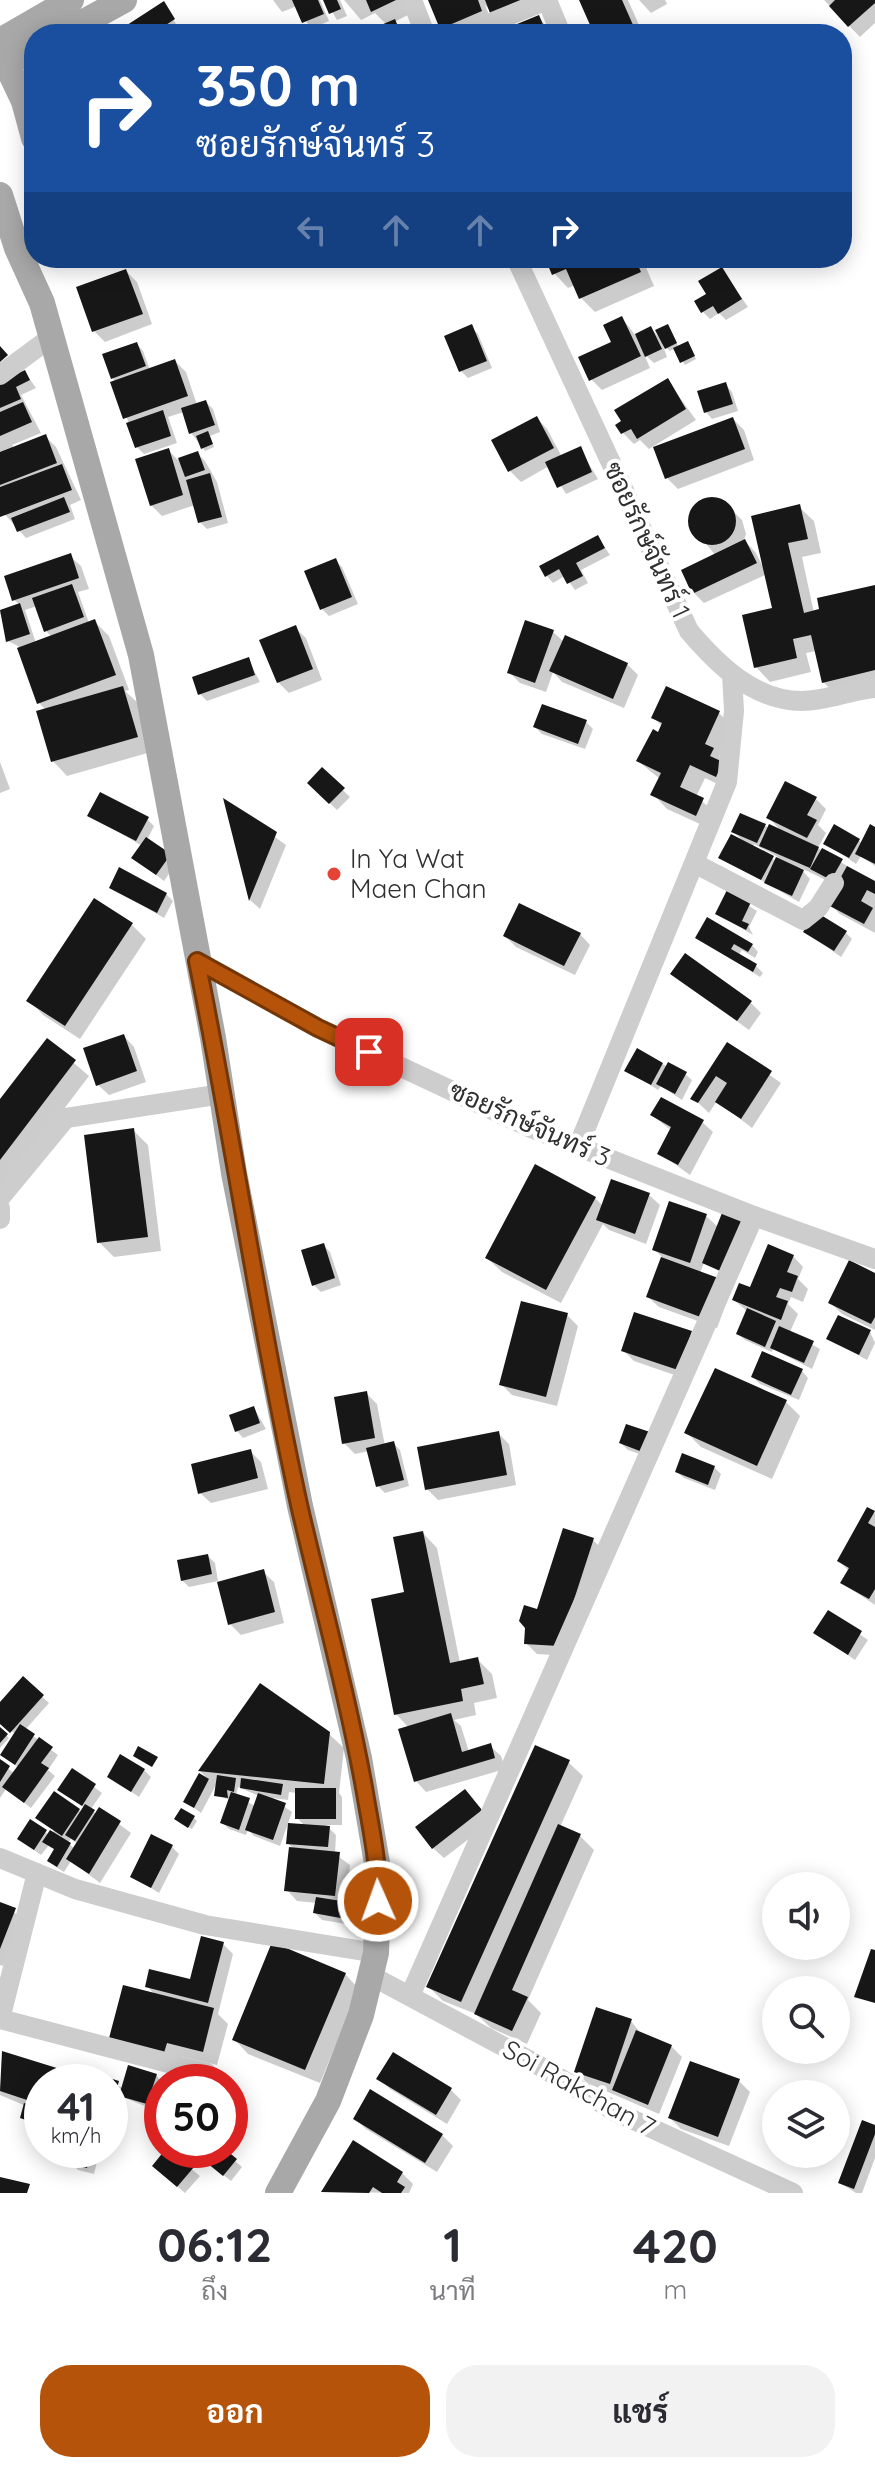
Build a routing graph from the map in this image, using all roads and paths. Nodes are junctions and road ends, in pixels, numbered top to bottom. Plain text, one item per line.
1 (412, 0) edge
2 (547, 0) edge
3 (122, 1) edge
4 (59, 11) edge
5 (39, 24) edge
6 (95, 24) edge
7 (421, 24) edge
8 (488, 24) edge
9 (557, 24) edge
10 (24, 34) edge
11 (3, 47) edge
12 (24, 48) edge
13 (24, 109) edge
14 (0, 195) edge
15 (24, 263) edge
16 (26, 268) edge
17 (41, 268) edge
18 (521, 268) edge
19 (42, 303) junction
20 (50, 338) junction
21 (0, 375) edge
22 (732, 674) junction
23 (875, 688) edge
24 (696, 864) junction
25 (834, 883) dead end
26 (197, 961) junction
27 (222, 1094) junction
28 (578, 1147) junction
29 (0, 1198) edge
30 (0, 1208) edge
31 (754, 1216) junction
32 (0, 1219) edge
33 (875, 1259) edge
34 (0, 1858) edge
35 (37, 1873) junction
36 (373, 1964) junction
37 (410, 1996) junction
38 (0, 2019) edge
39 (172, 2064) edge
40 (278, 2193) edge
41 (793, 2193) edge

1 - 7 street
2 - 8 street
2 - 9 street
3 - 4 main road
3 - 6 main road
4 - 5 main road
10 - 11 main road
11 - 12 main road
11 - 13 main road
14 - 15 main road
16 - 19 main road
17 - 19 main road
18 - 22 street, ซอยรักษ์จันทร์ 1
19 - 20 main road
20 - 21 street
20 - 26 main road
22 - 23 street, ซอยรักษ์จันทร์ 1
22 - 24 street
24 - 25 street
24 - 28 street
26 - 27 main road
26 - 28 street, ซอยรักษ์จันทร์ 3
27 - 29 street
27 - 36 main road
28 - 31 street, ซอยรักษ์จันทร์ 3
30 - 32 street
31 - 33 street, ซอยรักษ์จันทร์ 3
31 - 37 street
34 - 35 street, Soi Rakchan 7
35 - 36 street, Soi Rakchan 7
35 - 38 street
36 - 37 street, Soi Rakchan 7
36 - 40 main road
37 - 41 street, Soi Rakchan 7
38 - 39 street

